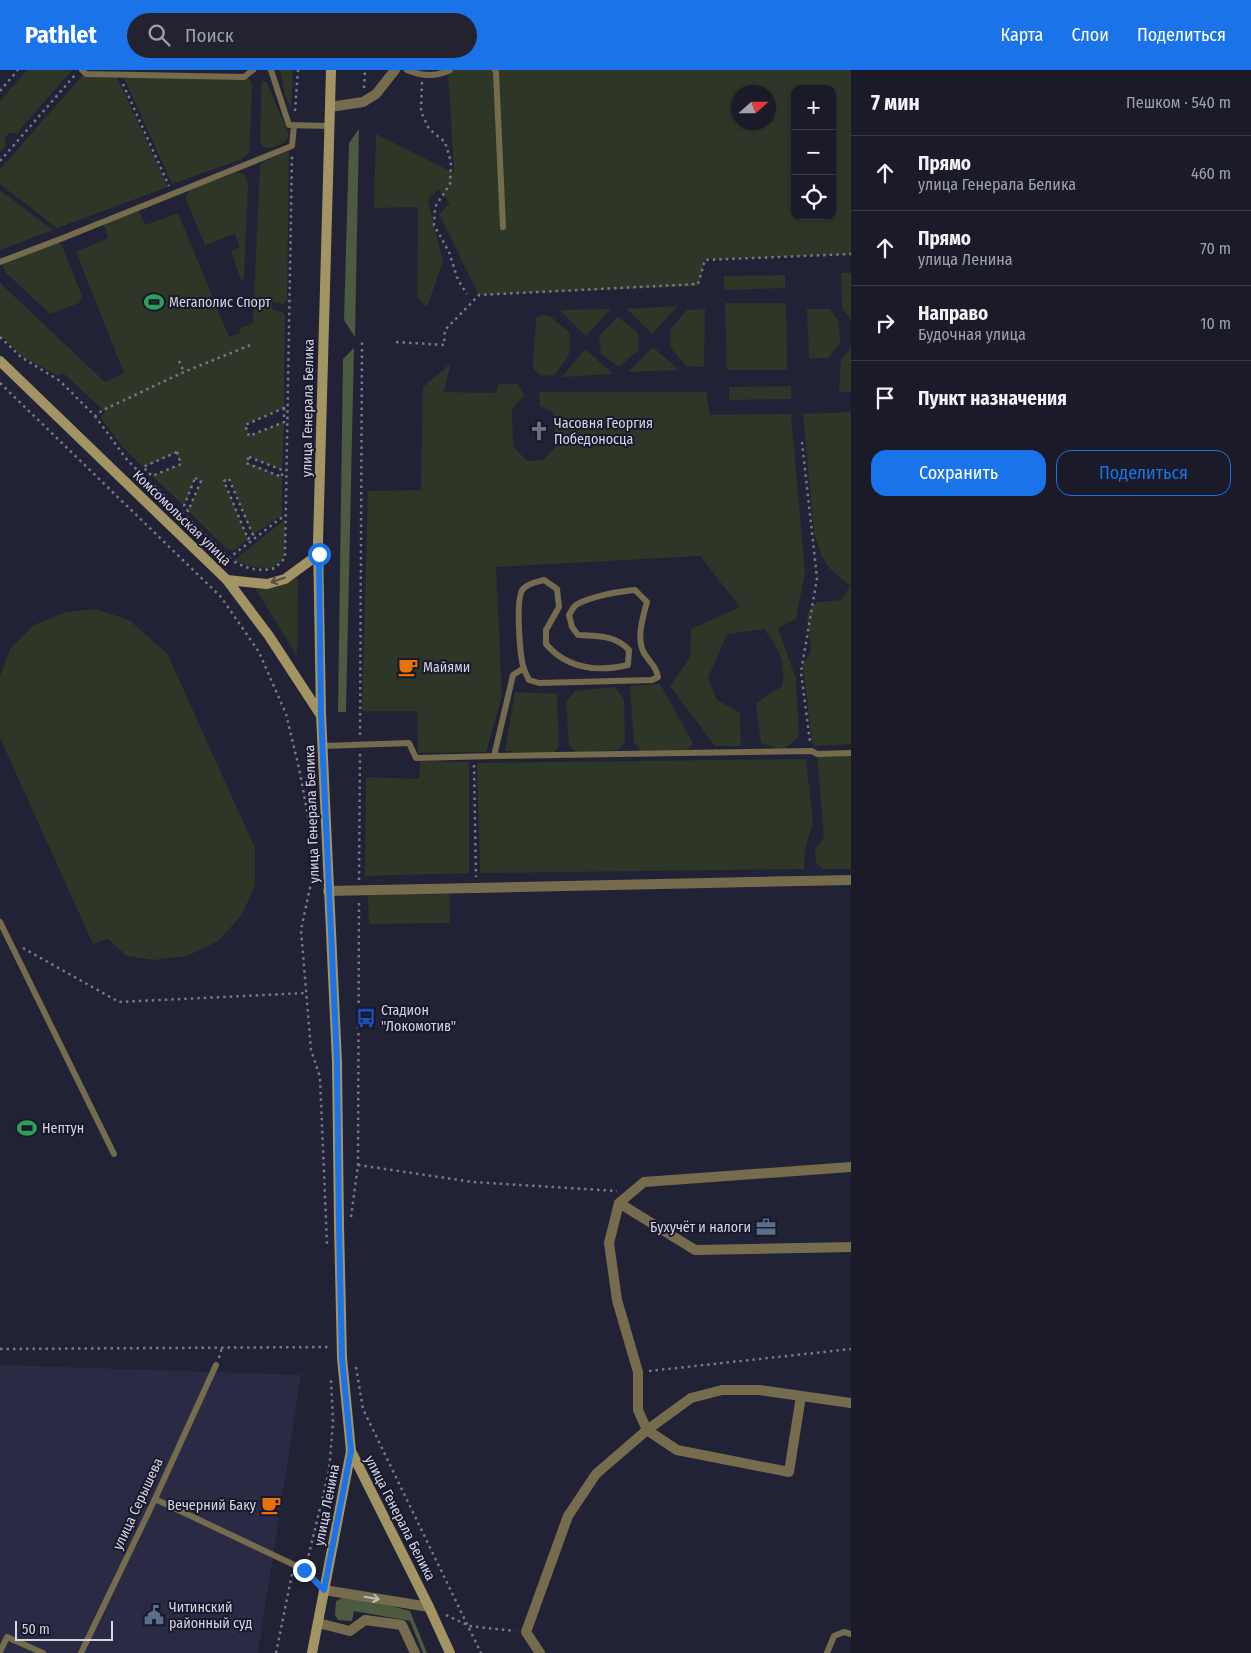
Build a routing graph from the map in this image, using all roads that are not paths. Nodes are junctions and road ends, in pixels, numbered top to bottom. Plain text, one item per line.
1 (81, 70) edge
2 (253, 70) edge
3 (271, 70) edge
4 (331, 70) edge
5 (395, 70) edge
6 (407, 70) edge
7 (450, 70) edge
8 (495, 70) edge
9 (330, 107) junction
10 (294, 125) junction
11 (329, 126) junction
12 (503, 227) dead end
13 (0, 262) edge
14 (0, 361) edge
15 (319, 554) junction
16 (227, 580) junction
17 (524, 668) junction
18 (321, 714) junction
19 (323, 746) junction
20 (851, 753) edge
21 (494, 756) junction
22 (851, 880) edge
23 (328, 891) junction
24 (0, 922) edge
25 (114, 1154) dead end
26 (851, 1167) edge
27 (619, 1203) junction
28 (851, 1247) edge
29 (216, 1365) dead end
30 (801, 1396) junction
31 (851, 1403) edge
32 (647, 1430) junction
33 (351, 1451) junction
34 (155, 1499) junction
35 (324, 1590) junction
36 (429, 1607) junction
37 (318, 1623) junction
38 (851, 1634) edge
39 (0, 1652) edge
40 (43, 1653) edge
41 (81, 1653) edge
42 (312, 1653) edge
43 (415, 1653) edge
44 (450, 1653) edge
45 (540, 1653) edge
46 (827, 1653) edge

1 - 2 lane
3 - 10 lane
4 - 9 main road, улица Генерала Белика
5 - 9 street
6 - 7 lane
8 - 12 lane
9 - 11 main road, улица Генерала Белика
10 - 11 lane
10 - 13 lane
11 - 15 main road, улица Генерала Белика
14 - 16 main road, Комсомольская улица
15 -> 16 main road
15 - 18 main road, улица Генерала Белика
16 - 18 main road, Комсомольская улица
17 - 17 lane
17 - 21 lane
18 - 19 main road, улица Генерала Белика
19 - 21 lane
19 - 23 main road, улица Генерала Белика
20 - 21 lane
22 - 23 street
23 - 33 main road, улица Генерала Белика
24 - 25 lane
26 - 27 street
27 - 28 street
27 - 32 street
29 - 34 lane, улица Серышева
30 - 31 street
30 - 32 street
30 - 32 street
32 - 45 street
33 - 35 main road, улица Ленина
33 - 36 main road, улица Генерала Белика
34 - 35 lane
34 - 41 lane, улица Серышева
35 -> 36 street
35 - 37 main road, улица Ленина
36 - 44 main road, улица Генерала Белика
37 - 42 main road, улица Ленина
37 - 43 street
38 - 46 lane
39 - 40 lane

